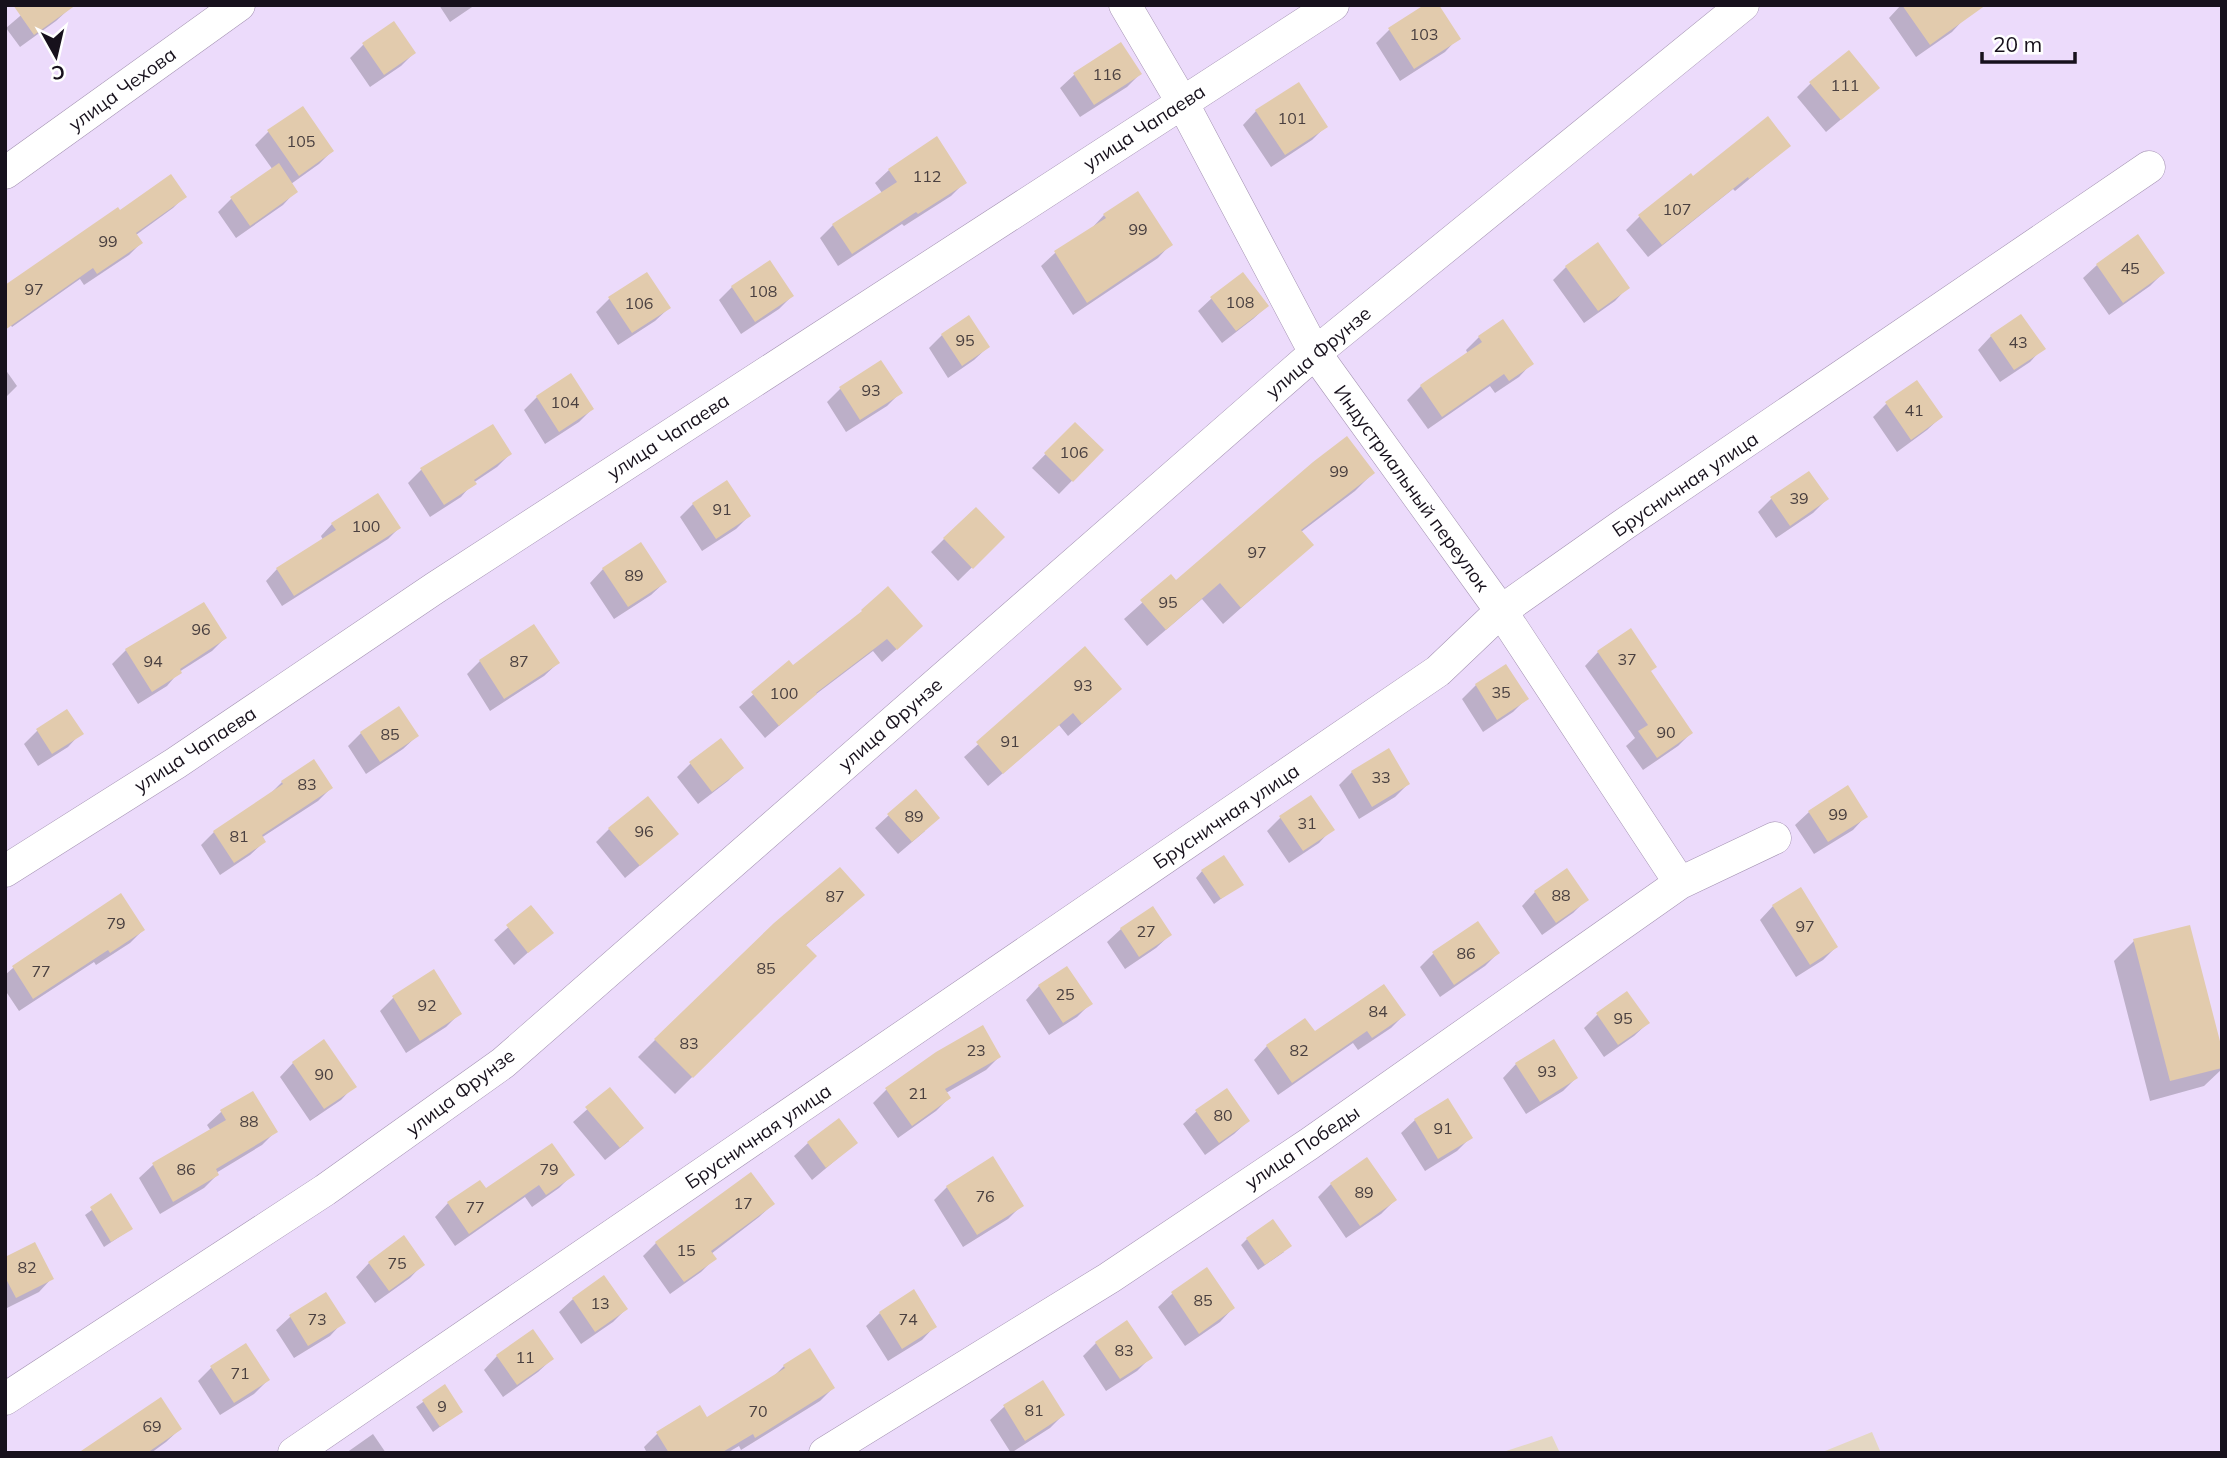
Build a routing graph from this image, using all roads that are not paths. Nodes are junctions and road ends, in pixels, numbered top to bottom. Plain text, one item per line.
1 (239, 5) edge
2 (1125, 5) edge
3 (1333, 5) edge
4 (1743, 5) edge
5 (1182, 102) junction
6 (2149, 167) dead end
7 (5, 173) edge
8 (1315, 353) junction
9 (1501, 611) junction
10 (1774, 838) dead end
11 (5, 871) edge
12 (1681, 883) junction
13 (5, 1399) edge
14 (294, 1453) edge
15 (825, 1453) edge

1 - 7 street, улица Чехова
2 - 5 street, Индустриальный переулок
3 - 5 street, улица Чапаева
4 - 8 street, улица Фрунзе
5 - 8 street, Индустриальный переулок
5 - 11 street, улица Чапаева
6 - 9 street, Брусничная улица
8 - 9 street, Индустриальный переулок
8 - 13 street, улица Фрунзе
9 - 12 street, Индустриальный переулок
9 - 14 street, Брусничная улица
10 - 12 street, улица Победы
12 - 15 street, улица Победы

